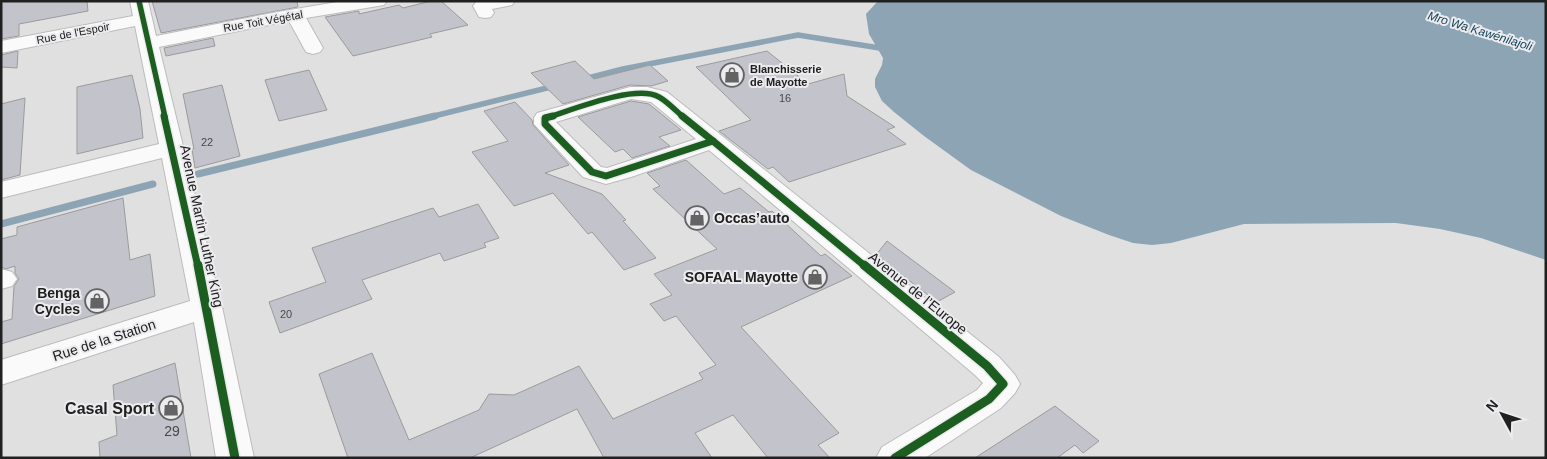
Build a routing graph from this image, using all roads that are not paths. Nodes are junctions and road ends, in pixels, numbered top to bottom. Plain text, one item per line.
1 (378, 1) edge
2 (506, 1) edge
3 (142, 10) edge
4 (485, 13) dead end
5 (295, 14) junction
6 (150, 43) junction
7 (1, 47) edge
8 (312, 48) dead end
9 (713, 141) junction
10 (177, 170) junction
11 (1, 190) edge
12 (207, 307) junction
13 (1, 373) edge
14 (235, 458) edge
15 (895, 458) edge

1 - 5 street, Rue Toit Végétal
2 - 4 street
3 - 6 street, Avenue Martin Luther King
3 - 7 street, Rue de l'Espoir
5 - 6 street, Rue Toit Végétal
5 - 8 street
6 - 10 street, Avenue Martin Luther King
9 - 9 street, Avenue de l’Europe
9 - 15 street, Avenue de l’Europe
10 - 11 street
10 - 12 street, Avenue Martin Luther King
12 - 13 street, Rue de la Station
12 - 14 street, Avenue Martin Luther King

